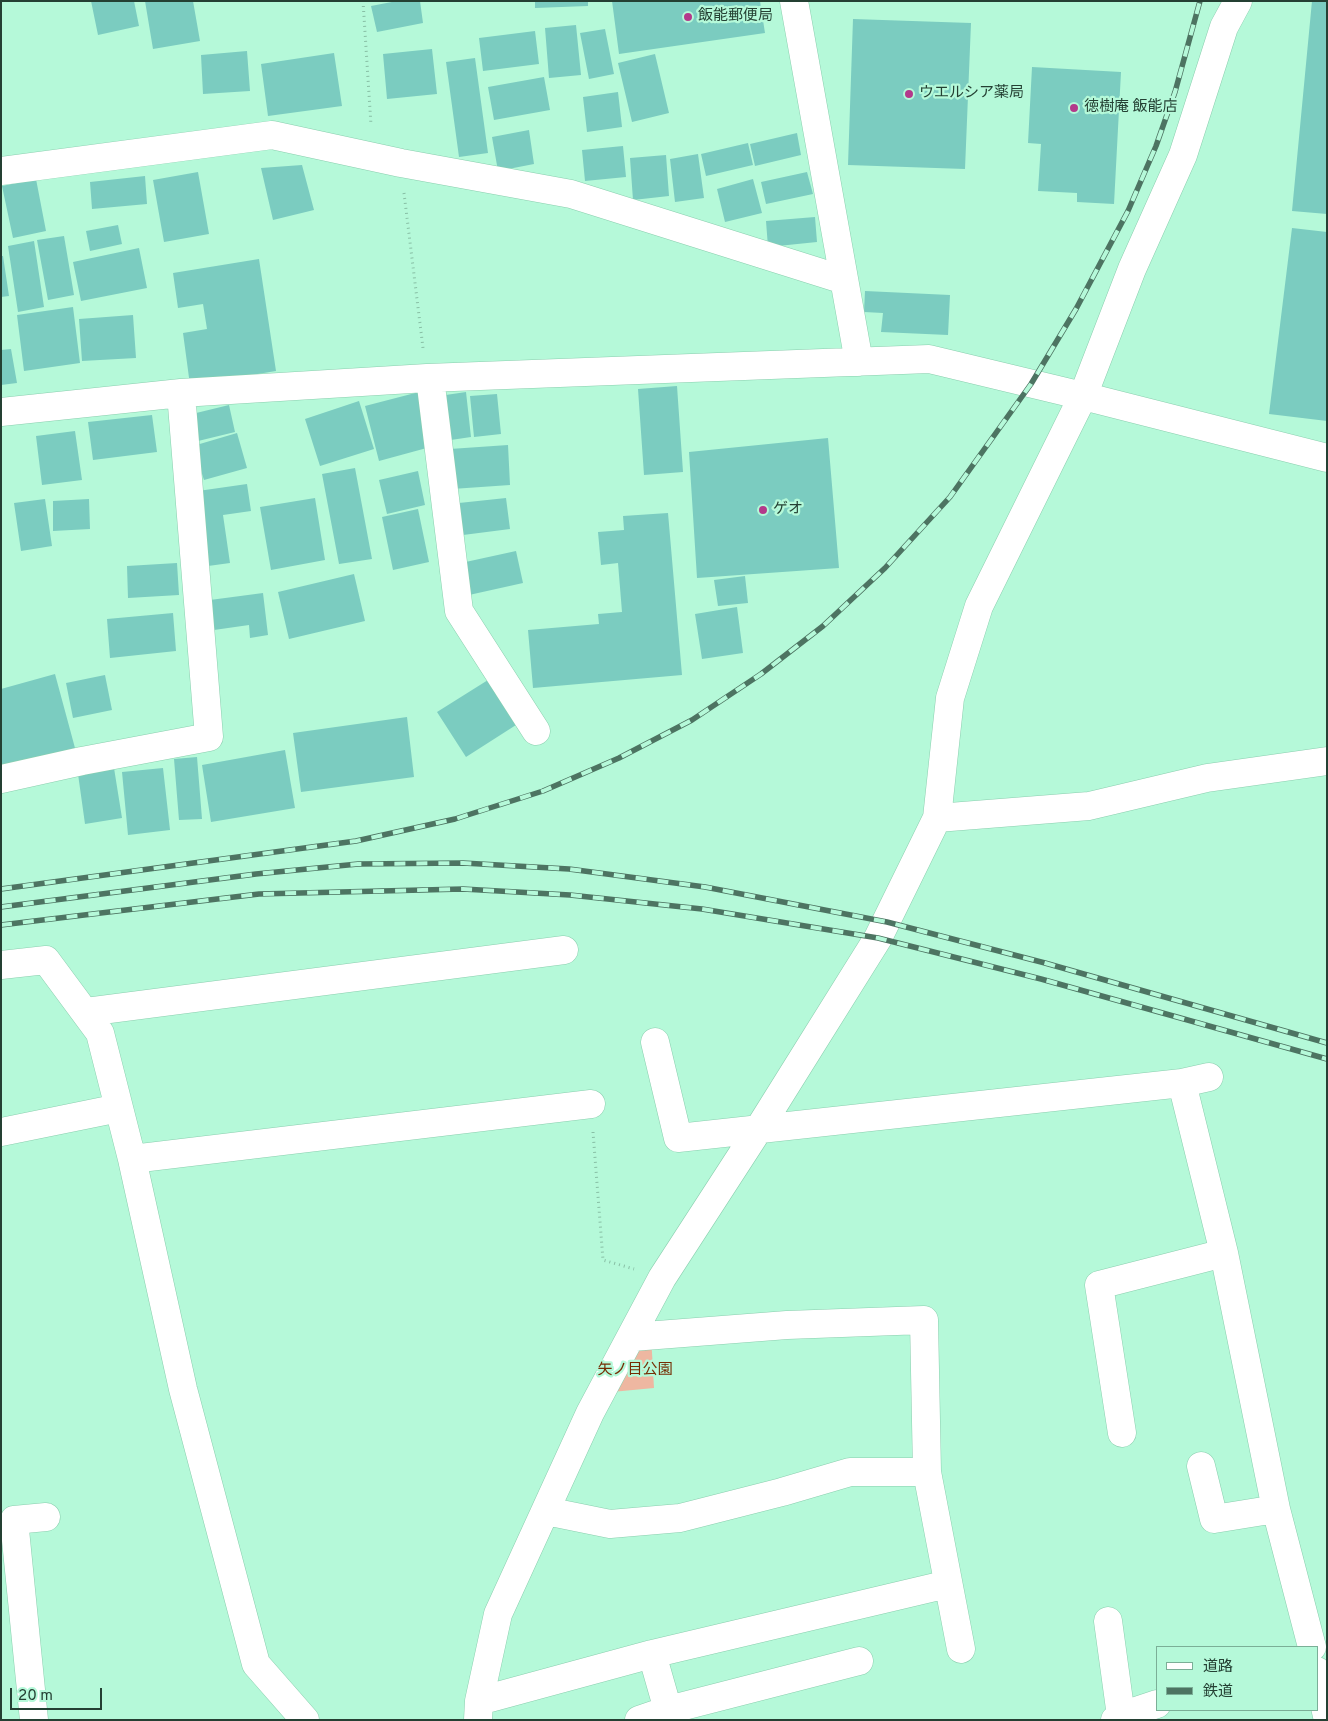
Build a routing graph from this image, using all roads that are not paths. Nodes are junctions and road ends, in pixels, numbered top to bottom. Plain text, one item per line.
1 (794, 1) edge
2 (1238, 1) edge
3 (1, 171) edge
4 (844, 280) junction
5 (859, 362) junction
6 (428, 378) junction
7 (181, 393) junction
8 (1083, 396) junction
9 (1, 412) edge
10 (1327, 458) edge
11 (536, 731) dead end
12 (1327, 761) edge
13 (1, 779) edge
14 (937, 818) junction
15 (564, 950) dead end
16 (1, 965) edge
17 (86, 1012) junction
18 (655, 1042) dead end
19 (1209, 1077) dead end
20 (1182, 1083) junction
21 (591, 1104) road end
22 (119, 1108) junction
23 (758, 1130) junction
24 (1, 1132) edge
25 (132, 1159) junction
26 (1224, 1253) junction
27 (632, 1336) junction
28 (1122, 1434) dead end
29 (1201, 1466) dead end
30 (927, 1472) junction
31 (1276, 1509) junction
32 (546, 1511) junction
33 (46, 1517) dead end
34 (948, 1584) junction
35 (1108, 1621) dead end
36 (1311, 1642) edge
37 (961, 1649) dead end
38 (652, 1654) junction
39 (859, 1661) dead end
40 (1318, 1676) edge
41 (1156, 1704) edge
42 (478, 1710) edge
43 (668, 1710) junction
44 (1327, 1716) edge
45 (1118, 1718) edge
46 (34, 1720) edge
47 (305, 1720) edge
48 (639, 1720) edge

1 - 4 street
2 - 8 street
3 - 4 street
4 - 5 street
5 - 6 street
5 - 8 street
6 - 7 street
6 - 11 street
7 - 9 street
7 - 13 street
8 - 10 street
8 - 14 street
12 - 14 street
14 - 23 street
15 - 17 street
16 - 17 street
17 - 22 street
18 - 23 street
19 - 20 street
20 - 23 street
20 - 26 street
21 - 25 street
22 - 24 street
22 - 25 street
23 - 27 street
25 - 47 street
26 - 28 street
26 - 31 street
27 - 30 street
27 - 32 street
29 - 31 street
30 - 32 street
30 - 34 street
31 - 36 street
32 - 42 street
33 - 46 street
34 - 37 street
34 - 38 street
35 - 45 street
38 - 42 street
38 - 43 street
39 - 43 street
40 - 44 street
41 - 45 street
43 - 48 street

